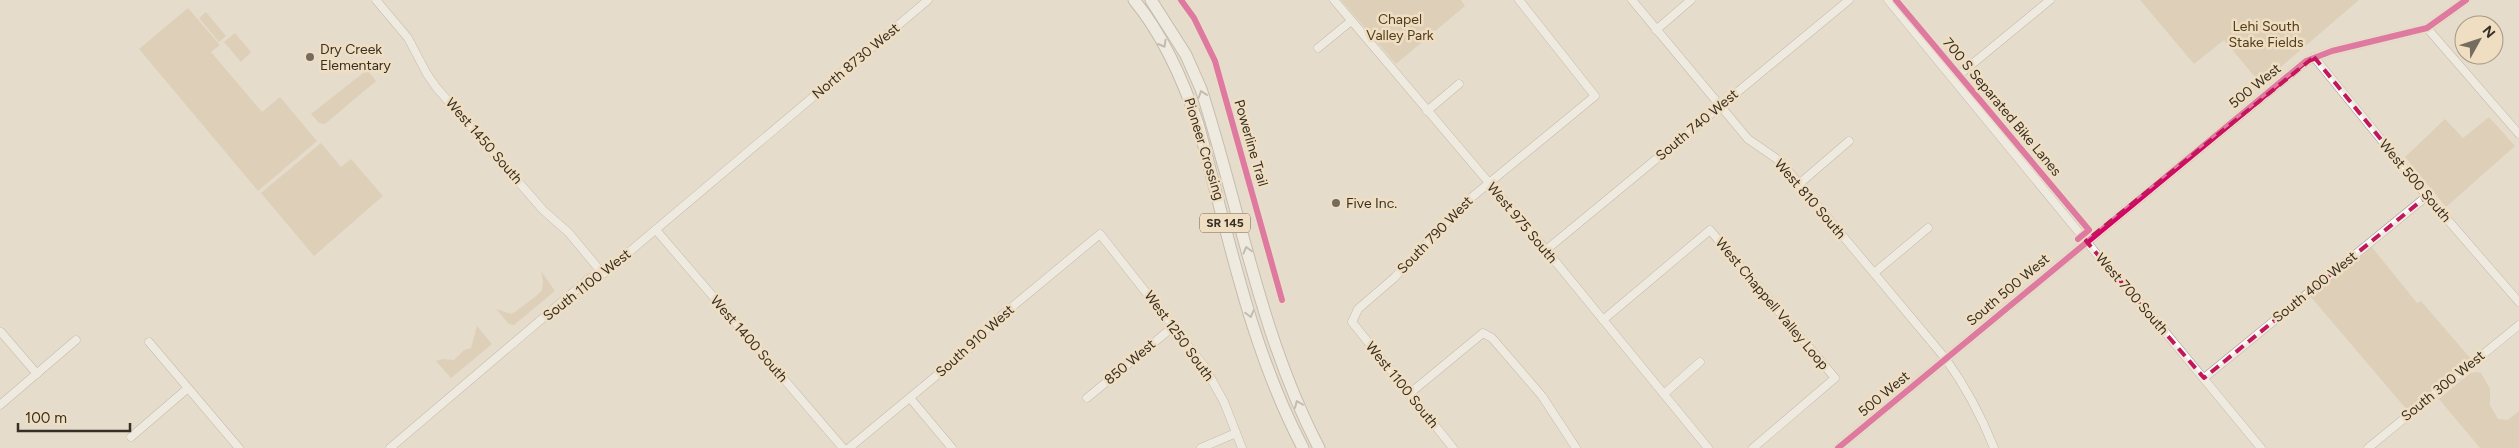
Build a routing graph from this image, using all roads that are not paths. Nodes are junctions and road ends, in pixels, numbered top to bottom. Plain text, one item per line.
1 (376, 0) edge
2 (928, 0) edge
3 (1134, 0) edge
4 (1151, 0) edge
5 (1334, 0) edge
6 (1518, 0) edge
7 (1632, 0) edge
8 (1691, 0) edge
9 (1849, 0) edge
10 (1888, 0) edge
11 (2050, 0) edge
12 (2466, 0) edge
13 (1351, 21) junction
14 (2426, 28) junction
15 (1656, 30) junction
16 (1318, 48) dead end
17 (2314, 57) junction
18 (1954, 79) junction
19 (1459, 84) dead end
20 (1720, 105) junction
21 (1427, 110) junction
22 (784, 122) joint
23 (2519, 134) edge
24 (1849, 141) dead end
25 (1489, 183) junction
26 (1799, 184) junction
27 (2426, 196) junction
28 (1928, 228) dead end
29 (656, 230) junction
30 (1100, 234) joint
31 (2086, 241) junction
32 (1546, 250) junction
33 (1874, 273) junction
34 (603, 274) junction
35 (2519, 302) edge
36 (1603, 320) junction
37 (1352, 322) joint
38 (2519, 325) edge
39 (1174, 326) junction
40 (1, 332) edge
41 (76, 340) dead end
42 (149, 342) dead end
43 (1945, 358) junction
44 (1700, 362) dead end
45 (37, 374) junction
46 (2204, 378) junction
47 (188, 388) junction
48 (1409, 394) junction
49 (1664, 394) junction
50 (910, 398) junction
51 (1087, 398) dead end
52 (0, 405) edge
53 (1236, 433) junction
54 (131, 437) dead end
55 (239, 448) edge
56 (390, 448) edge
57 (843, 448) edge
58 (849, 448) edge
59 (952, 448) edge
60 (1201, 448) edge
61 (1242, 448) edge
62 (1303, 448) edge
63 (1319, 448) edge
64 (1453, 448) edge
65 (1576, 448) edge
66 (1708, 448) edge
67 (1753, 448) edge
68 (1838, 448) edge
69 (1994, 448) edge
70 (2261, 448) edge
71 (2368, 448) edge

1 - 34 street, West 1450 South
2 - 22 street, North 8730 West
3 -> 62 highway, Pioneer Crossing / SR 145
63 -> 4 highway, Pioneer Crossing / SR 145
5 - 13 street, West 975 South
6 - 25 street, South 790 West
7 - 15 street, West 810 South
8 - 15 street
9 - 20 street, South 740 West
10 - 18 street, West 700 South
11 - 18 street
12 - 14 street, 500 West
13 - 16 street
13 - 21 street, West 975 South
14 - 17 street, 500 West
14 - 23 street
15 - 20 street, West 810 South
17 - 27 street, West 500 South
17 - 31 street, 500 West
18 - 31 street, West 700 South
19 - 21 street
20 - 26 street, West 810 South
20 - 32 street, South 740 West
21 - 25 street, West 975 South
22 - 29 street, South 1100 West
24 - 26 street
25 - 32 street, West 975 South
25 - 37 street, South 790 West
26 - 33 street, West 810 South
27 - 35 street, West 500 South
27 - 46 street, South 400 West
28 - 33 street
29 - 34 street, South 1100 West
29 - 57 street, West 1400 South
30 - 39 street, West 1250 South
30 - 50 street, South 910 West
31 - 43 street, South 500 West
31 - 46 street, West 700 South
32 - 36 street, West 975 South
33 - 43 street, West 810 South
34 - 56 street, South 1100 West
36 - 49 street, West 975 South
36 - 67 street, West Chappell Valley Loop
37 - 48 street, West 1100 South
38 - 71 street, South 300 West
39 - 51 street, 850 West
39 - 53 street, West 1250 South
40 - 45 street
41 - 45 street
42 - 47 street
43 - 68 street, 500 West
43 - 69 street, West 810 South
44 - 49 street
45 - 52 street
46 - 70 street, West 700 South
47 - 54 street
47 - 55 street
48 - 64 street, West 1100 South
48 - 65 street
49 - 66 street, West 975 South
50 - 58 street, South 910 West
50 - 59 street
53 - 60 street
53 - 61 street, West 1250 South

